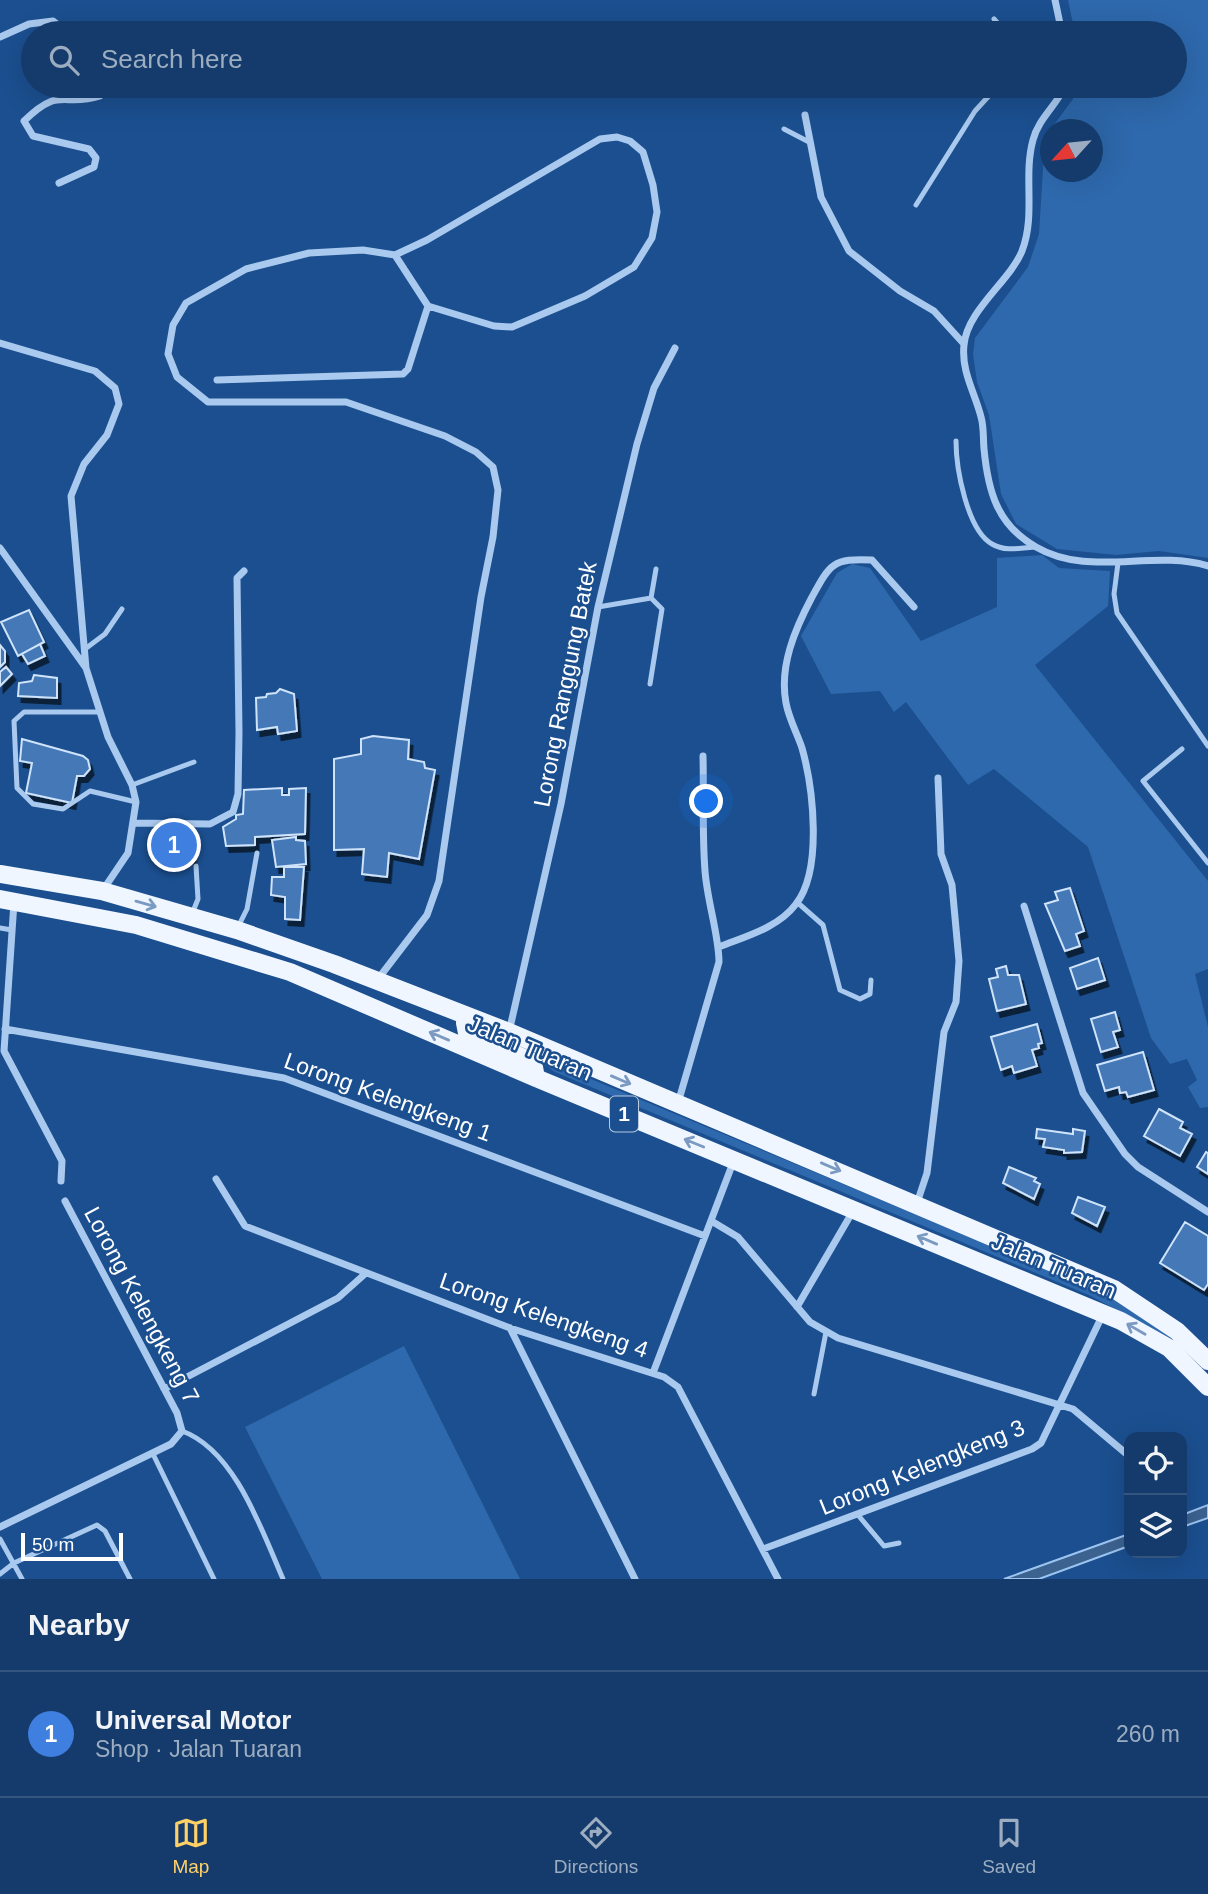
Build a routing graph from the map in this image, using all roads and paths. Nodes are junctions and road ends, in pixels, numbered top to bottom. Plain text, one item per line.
1 (1055, 0) edge
2 (1060, 21) edge
3 (21, 28) edge
4 (0, 37) edge
5 (62, 98) edge
6 (62, 98) edge
7 (95, 98) edge
8 (987, 98) edge
9 (1056, 98) edge
10 (805, 115) dead end
11 (784, 129) dead end
12 (809, 142) junction
13 (59, 183) dead end
14 (916, 205) dead end
15 (395, 256) junction
16 (428, 306) junction
17 (0, 344) edge
18 (964, 344) junction
19 (675, 348) dead end
20 (217, 380) dead end
21 (956, 442) dead end
22 (1036, 547) junction
23 (0, 548) edge
24 (1118, 563) junction
25 (1208, 566) edge
26 (656, 569) dead end
27 (244, 571) dead end
28 (651, 598) junction
29 (598, 607) junction
30 (914, 607) dead end
31 (122, 609) dead end
32 (85, 649) junction
33 (86, 667) junction
34 (650, 684) dead end
35 (98, 712) junction
36 (1208, 746) edge
37 (1182, 749) dead end
38 (703, 756) dead end
39 (194, 762) dead end
40 (938, 778) dead end
41 (132, 785) junction
42 (135, 802) junction
43 (134, 823) junction
44 (257, 853) dead end
45 (1208, 863) edge
46 (196, 866) dead end
47 (0, 874) edge
48 (102, 891) junction
49 (7, 900) edge
50 (798, 903) junction
51 (1024, 906) dead end
52 (191, 917) junction
53 (0, 928) edge
54 (12, 930) junction
55 (237, 930) junction
56 (719, 947) junction
57 (871, 980) dead end
58 (376, 982) junction
59 (477, 1020) junction
60 (5, 1029) junction
61 (509, 1032) junction
62 (536, 1078) junction
63 (678, 1103) junction
64 (734, 1160) junction
65 (216, 1179) dead end
66 (61, 1181) dead end
67 (65, 1200) dead end
68 (916, 1203) junction
69 (854, 1209) junction
70 (1208, 1212) edge
71 (713, 1222) junction
72 (705, 1236) junction
73 (366, 1273) junction
74 (797, 1307) junction
75 (1103, 1313) junction
76 (510, 1328) junction
77 (826, 1332) junction
78 (1169, 1348) junction
79 (1208, 1361) edge
80 (653, 1373) junction
81 (1208, 1374) edge
82 (1208, 1387) edge
83 (164, 1389) junction
84 (814, 1394) dead end
85 (1060, 1404) junction
86 (182, 1431) junction
87 (1124, 1452) edge
88 (153, 1454) junction
89 (858, 1516) junction
90 (0, 1527) edge
91 (0, 1539) edge
92 (899, 1543) dead end
93 (763, 1549) junction
94 (14, 1563) junction
95 (0, 1574) edge
96 (22, 1579) edge
97 (130, 1579) edge
98 (214, 1579) edge
99 (283, 1579) edge
100 (635, 1579) edge
101 (778, 1579) edge

1 - 2 street
3 - 4 street
5 - 7 street
6 - 13 street
8 - 14 lane
9 - 18 street
10 - 12 street
11 - 12 lane
12 - 18 street
15 - 16 street
15 - 16 street
15 - 58 street
16 - 20 street
17 - 32 street
18 - 22 street
19 - 29 street, Lorong Ranggung Batek
21 - 22 lane
22 - 24 street
23 - 33 street
24 - 25 street
24 - 36 lane
26 - 28 lane
27 - 43 street
28 - 29 lane
28 - 34 lane
29 - 61 street, Lorong Ranggung Batek
30 - 50 street
31 - 32 lane
32 - 33 street
33 - 35 street
35 - 41 street
35 - 42 lane
37 - 45 lane
38 - 56 street
39 - 41 lane
40 - 68 street
41 - 42 street
42 - 43 street
43 - 48 street
44 - 55 lane
46 - 52 lane
47 - 48 main road, Jalan Tuaran / 1
48 -> 52 main road, Jalan Tuaran / 1
49 - 54 street
62 -> 49 main road, Jalan Tuaran / 1
50 - 56 street
50 - 57 lane
51 - 70 street
52 - 55 main road, Jalan Tuaran / 1
53 - 54 lane
54 - 60 street
55 - 58 main road, Jalan Tuaran / 1
56 - 63 street
58 - 59 main road, Jalan Tuaran / 1
59 - 61 main road, Jalan Tuaran / 1
59 - 62 main road
60 - 66 street
60 - 72 street, Lorong Kelengkeng 1
61 -> 63 main road, Jalan Tuaran / 1
64 -> 62 main road, Jalan Tuaran / 1
63 -> 68 main road, Jalan Tuaran / 1
64 - 69 main road, Jalan Tuaran / 1
64 - 71 street
65 - 73 street, Lorong Kelengkeng 4
67 - 83 street, Lorong Kelengkeng 7
68 - 79 main road, Jalan Tuaran / 1
69 - 74 street
75 -> 69 main road, Jalan Tuaran / 1
71 - 72 street
71 - 74 street
72 - 80 street
73 - 76 street, Lorong Kelengkeng 4
73 - 83 street
74 - 77 street
78 -> 75 main road, Jalan Tuaran / 1
75 - 85 street, Lorong Kelengkeng 3
76 - 80 street, Lorong Kelengkeng 4
76 - 100 street
77 - 84 lane
77 - 85 street
78 - 81 main road
78 - 82 main road, Jalan Tuaran / 1
80 - 93 street, Lorong Kelengkeng 4
83 - 86 street, Lorong Kelengkeng 7
85 - 87 street
85 - 89 street, Lorong Kelengkeng 3
86 - 88 street, Lorong Kelengkeng 7
86 - 99 lane
88 - 90 street, Lorong Kelengkeng 7
88 - 98 lane
89 - 92 lane
89 - 93 street, Lorong Kelengkeng 3
91 - 94 lane
93 - 101 street, Lorong Kelengkeng 4
94 - 95 lane
94 - 96 lane
94 - 97 lane

